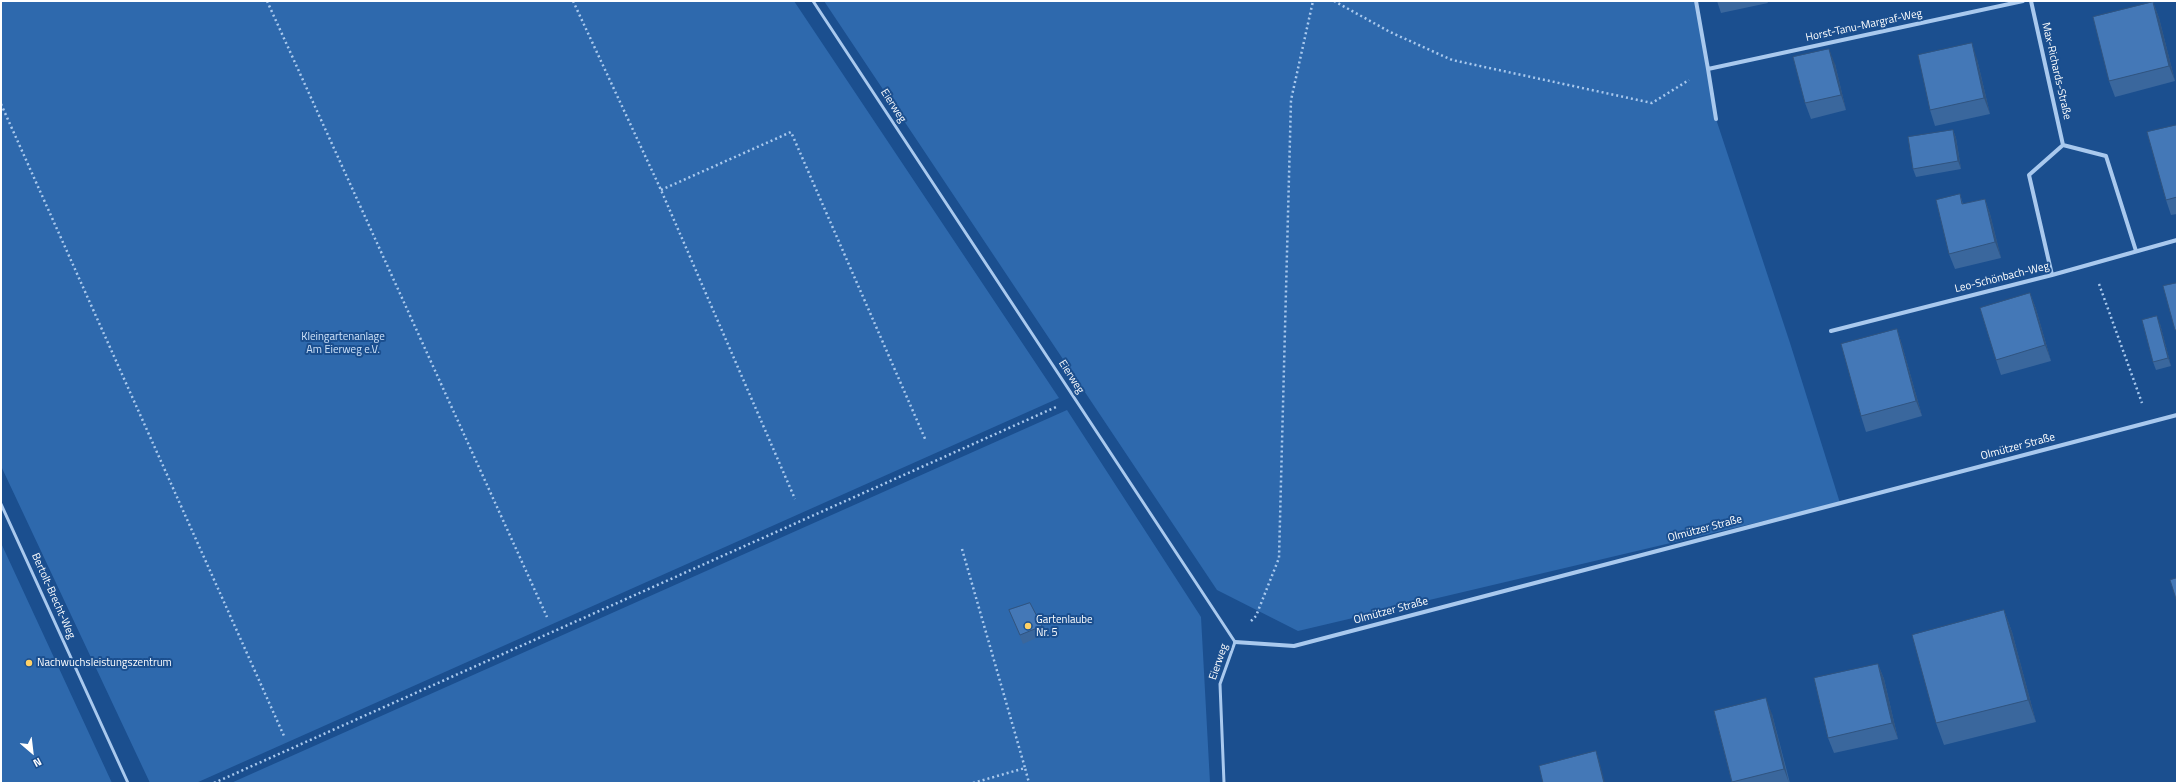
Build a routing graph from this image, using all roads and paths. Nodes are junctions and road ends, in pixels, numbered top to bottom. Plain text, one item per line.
1 (267, 1) edge
2 (573, 1) edge
3 (814, 1) edge
4 (1313, 1) edge
5 (1334, 1) edge
6 (1696, 1) edge
7 (2023, 1) edge
8 (2031, 1) edge
9 (1708, 69) junction
10 (1, 104) edge
11 (1716, 119) dead end
12 (2063, 145) junction
13 (661, 190) junction
14 (2177, 240) edge
15 (2136, 251) junction
16 (2092, 264) junction
17 (2052, 275) junction
18 (1831, 331) dead end
19 (1075, 399) junction
20 (2177, 415) edge
21 (2149, 422) junction
22 (926, 441) dead end
23 (795, 500) dead end
24 (1, 504) edge
25 (962, 549) dead end
26 (547, 617) dead end
27 (1235, 642) junction
28 (284, 736) dead end
29 (1025, 768) junction
30 (128, 783) edge
31 (214, 783) edge
32 (973, 783) edge
33 (1029, 783) edge
34 (1224, 783) edge

1 - 26 path
2 - 13 path
3 - 19 lane, Eierweg
4 - 27 path
5 - 9 path
6 - 9 street
7 - 9 street, Horst-Tanu-Margraf-Weg
8 - 12 street, Max-Richards-Straße
9 - 11 street
10 - 28 path
12 - 15 street
12 - 17 street
13 - 22 path
13 - 23 path
14 - 15 street, Leo-Schönbach-Weg
15 - 16 street, Leo-Schönbach-Weg
16 - 17 street, Leo-Schönbach-Weg
16 - 21 path
17 - 18 street, Leo-Schönbach-Weg
19 - 27 lane, Eierweg
19 - 31 path
20 - 21 street, Olmützer Straße
21 - 27 street, Olmützer Straße
24 - 30 lane, Bertolt-Brecht-Weg
25 - 29 path
27 - 34 lane, Eierweg
29 - 32 path
29 - 33 path

